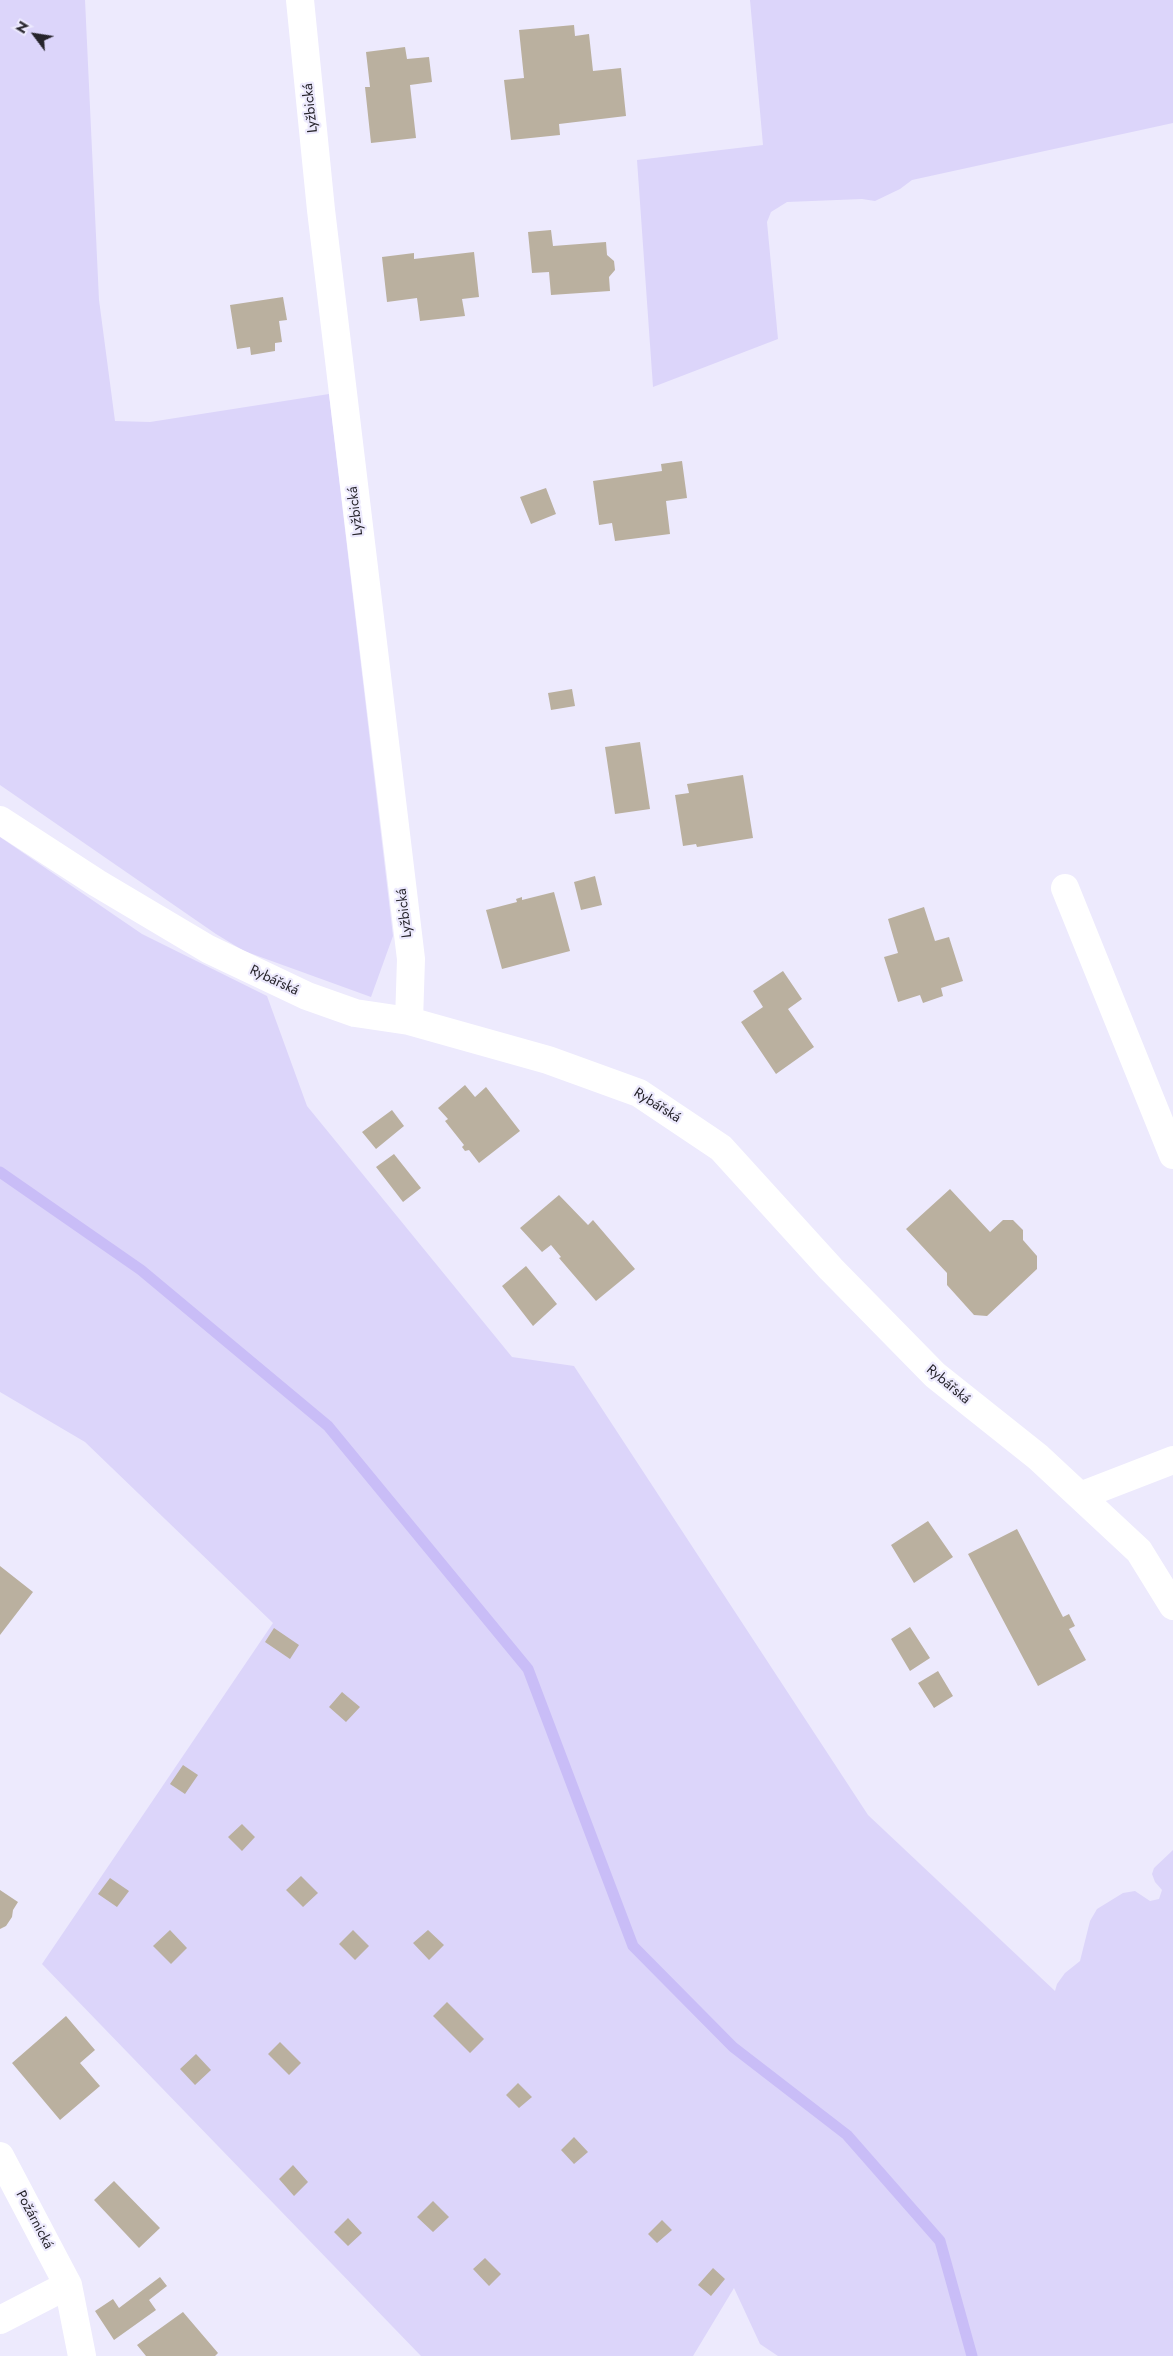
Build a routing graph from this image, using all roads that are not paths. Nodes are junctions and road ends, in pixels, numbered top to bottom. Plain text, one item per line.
1 (300, 0) edge
2 (0, 820) edge
3 (1065, 888) dead end
4 (409, 1021) junction
5 (1173, 1155) edge
6 (1173, 1460) edge
7 (1080, 1496) junction
8 (1173, 1606) edge
9 (0, 2156) edge
10 (68, 2285) junction
11 (0, 2320) edge
12 (82, 2356) edge

1 - 4 street, Lyžbická
2 - 4 street, Rybářská
3 - 5 street
4 - 7 street, Rybářská
6 - 7 street
7 - 8 street, Rybářská
9 - 10 street, Požárnická
10 - 11 street
10 - 12 street, Požárnická

